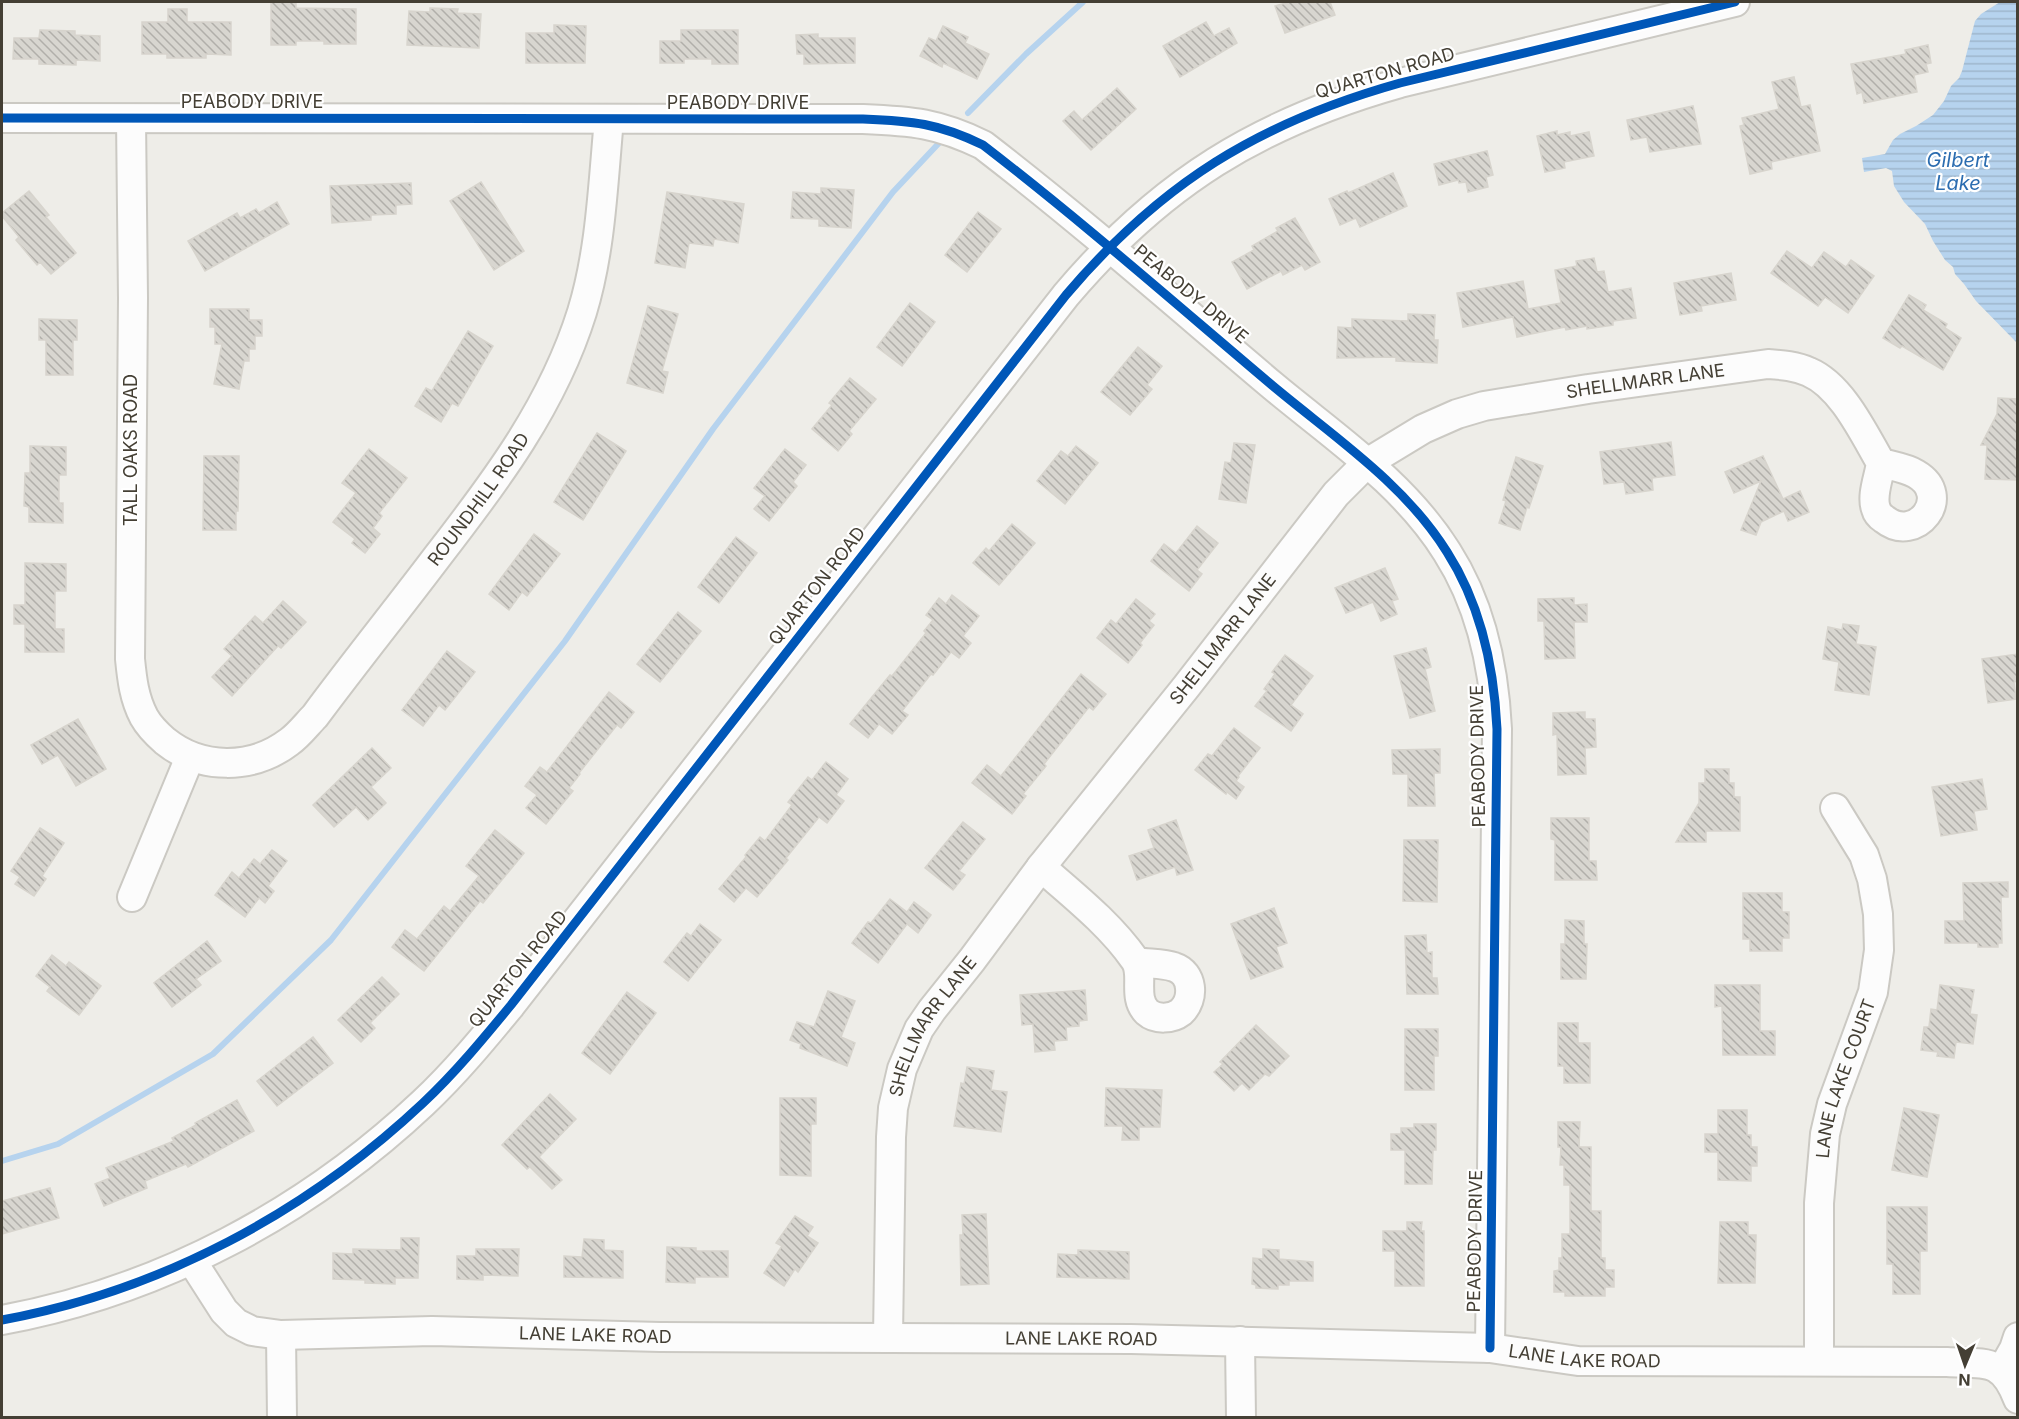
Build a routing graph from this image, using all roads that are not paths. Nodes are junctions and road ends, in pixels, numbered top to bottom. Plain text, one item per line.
1 (1735, 2) edge
2 (2, 118) edge
3 (609, 118) junction
4 (131, 119) junction
5 (1110, 247) junction
6 (1367, 463) junction
7 (1881, 463) dead end
8 (190, 757) junction
9 (1835, 808) dead end
10 (1041, 867) junction
11 (132, 897) dead end
12 (1137, 962) dead end
13 (192, 1261) junction
14 (2, 1320) edge
15 (281, 1335) junction
16 (888, 1337) junction
17 (2018, 1338) edge
18 (1240, 1341) junction
19 (1490, 1348) junction
20 (1819, 1361) junction
21 (2002, 1370) junction
22 (2018, 1399) edge
23 (282, 1418) edge
24 (1241, 1418) edge

1 - 5 street, QUARTON ROAD
2 - 4 street, PEABODY DRIVE
3 - 4 street, PEABODY DRIVE
3 - 5 street, PEABODY DRIVE
3 - 8 street, ROUNDHILL ROAD
4 - 8 street, TALL OAKS ROAD
5 - 6 street, PEABODY DRIVE
5 - 13 street, QUARTON ROAD
6 - 7 street, SHELLMARR LANE
6 - 10 street, SHELLMARR LANE
6 - 19 street, PEABODY DRIVE
8 - 11 street
9 - 20 street, LANE LAKE COURT
10 - 12 street
10 - 16 street, SHELLMARR LANE
13 - 14 street, QUARTON ROAD
13 - 15 street, LANE LAKE ROAD
15 - 16 street, LANE LAKE ROAD
15 - 23 street
16 - 18 street, LANE LAKE ROAD
17 - 21 street
18 - 19 street, LANE LAKE ROAD
18 - 24 street
19 - 20 street, LANE LAKE ROAD
20 - 21 street, LANE LAKE ROAD
21 - 22 street

